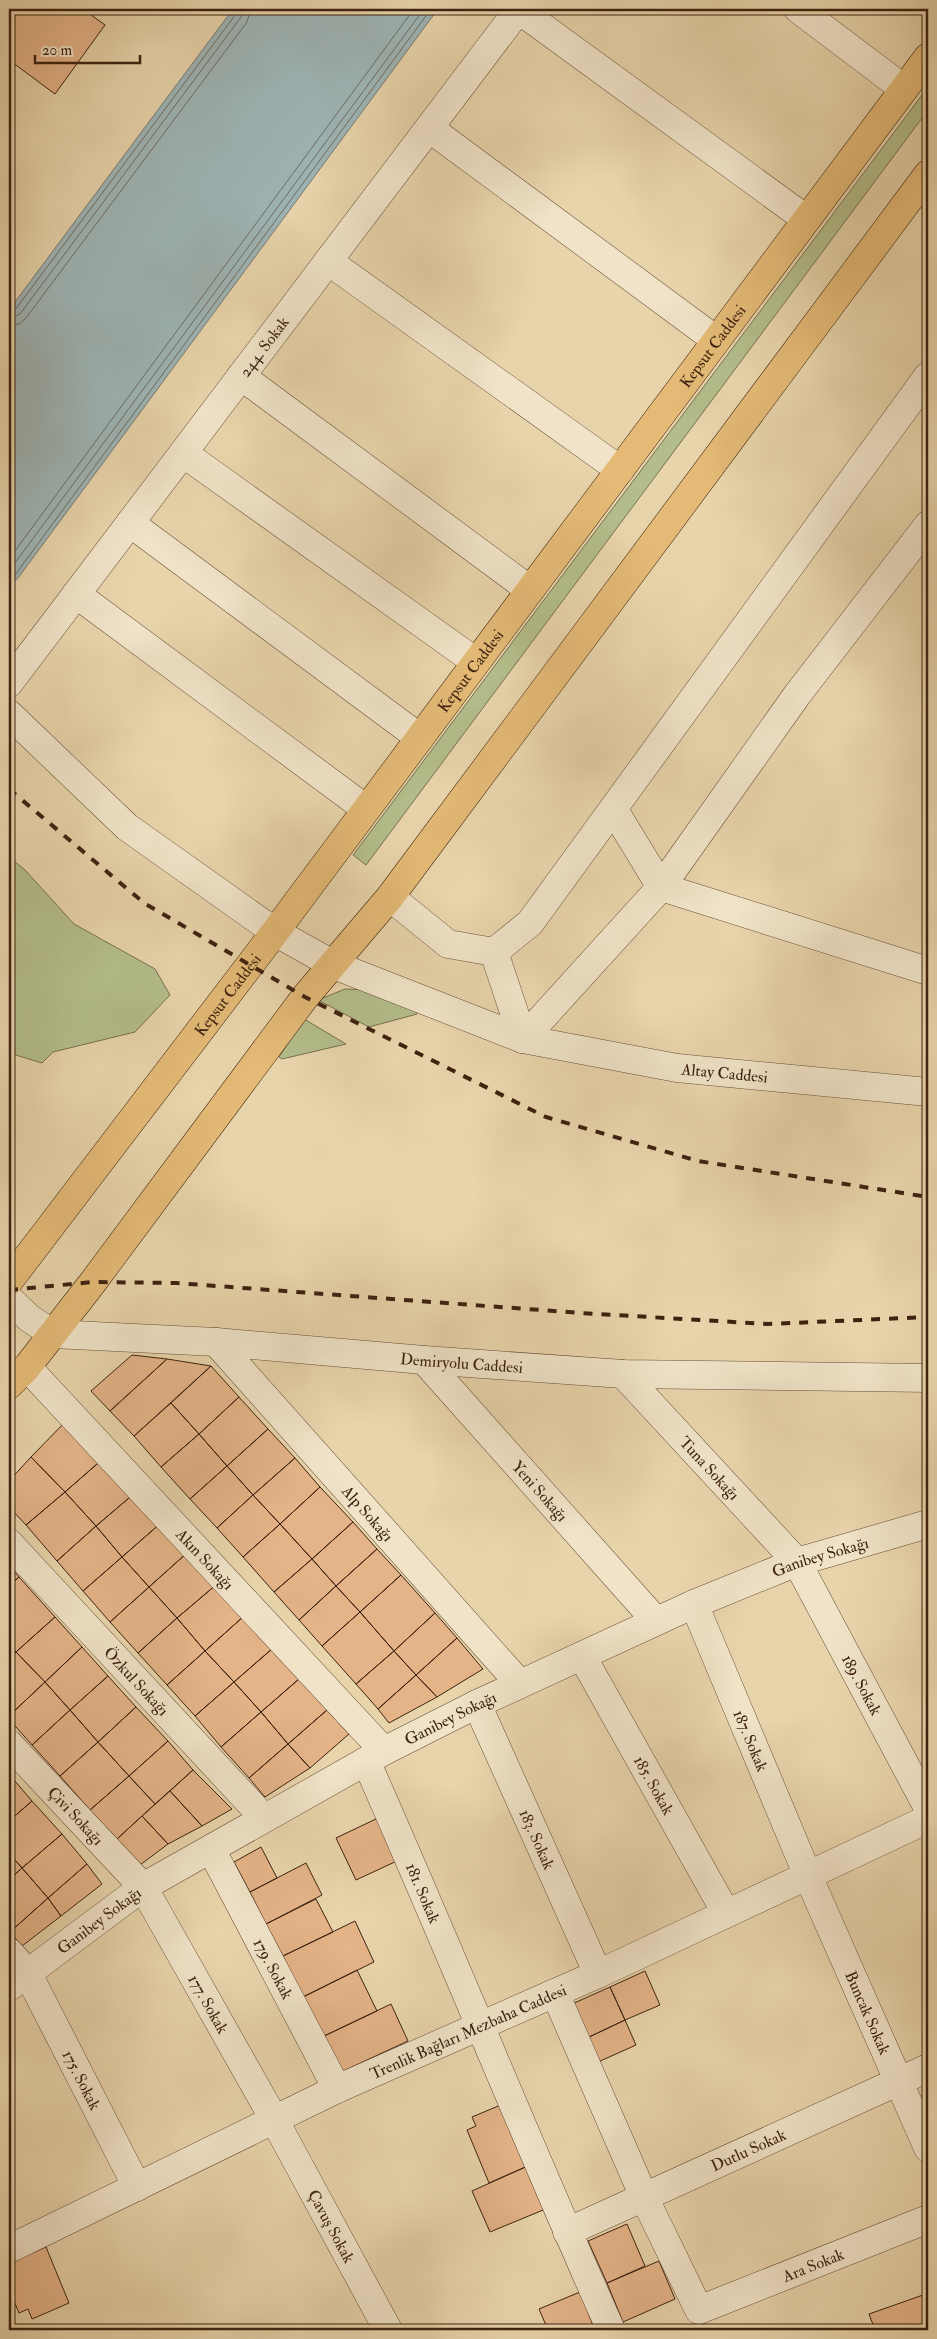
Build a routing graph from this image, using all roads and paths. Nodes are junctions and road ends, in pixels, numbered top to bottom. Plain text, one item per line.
1 (519, 9) edge
2 (798, 9) edge
3 (928, 57) edge
4 (904, 89) junction
5 (429, 128) junction
6 (928, 174) edge
7 (806, 219) junction
8 (328, 261) junction
9 (716, 340) junction
10 (241, 376) junction
11 (928, 376) edge
12 (183, 453) junction
13 (620, 470) junction
14 (130, 523) junction
15 (928, 525) edge
16 (530, 590) junction
17 (76, 594) junction
18 (476, 662) junction
19 (9, 683) edge
20 (9, 714) edge
21 (420, 738) junction
22 (366, 809) junction
23 (614, 810) junction
24 (661, 887) junction
25 (390, 897) junction
26 (274, 932) junction
27 (494, 952) junction
28 (334, 965) junction
29 (928, 971) edge
30 (524, 1039) junction
31 (928, 1092) edge
32 (9, 1281) edge
33 (9, 1299) edge
34 (53, 1334) junction
35 (216, 1342) junction
36 (424, 1360) junction
37 (623, 1374) junction
38 (18, 1376) edge
39 (928, 1378) edge
40 (928, 1524) edge
41 (9, 1543) edge
42 (797, 1562) junction
43 (694, 1604) junction
44 (656, 1622) junction
45 (582, 1656) junction
46 (520, 1684) junction
47 (477, 1704) junction
48 (9, 1744) edge
49 (375, 1756) junction
50 (928, 1808) edge
51 (264, 1818) junction
52 (928, 1819) edge
53 (211, 1849) junction
54 (808, 1876) junction
55 (143, 1888) junction
56 (726, 1913) junction
57 (9, 1952) edge
58 (598, 1974) junction
59 (18, 1980) edge
60 (555, 1993) junction
61 (478, 2025) junction
62 (928, 2068) edge
63 (899, 2081) junction
64 (337, 2089) junction
65 (274, 2121) junction
66 (928, 2148) edge
67 (137, 2187) junction
68 (644, 2197) junction
69 (928, 2219) edge
70 (567, 2232) junction
71 (9, 2249) edge
72 (388, 2330) edge
73 (611, 2330) edge

1 - 5 street, 244. Sokak
1 - 7 street
2 - 4 street
3 - 4 main road, Kepsut Caddesi
4 - 7 main road, Kepsut Caddesi
5 - 8 street, 244. Sokak
5 - 9 street
6 - 25 main road
7 - 9 main road, Kepsut Caddesi
8 - 10 street, 244. Sokak
8 - 13 street
9 - 13 main road, Kepsut Caddesi
10 - 12 street, 244. Sokak
10 - 16 street
11 - 23 street
12 - 14 street, 244. Sokak
12 - 18 street
13 - 16 main road, Kepsut Caddesi
14 - 17 street, 244. Sokak
14 - 21 street
15 - 24 street
16 - 18 main road, Kepsut Caddesi
17 - 19 street, 244. Sokak
17 - 22 street
18 - 21 main road, Kepsut Caddesi
20 - 26 street, Altay Caddesi
21 - 22 main road, Kepsut Caddesi
22 - 26 main road, Kepsut Caddesi
23 - 24 street
23 - 27 street
24 - 29 street
24 - 30 street
25 - 27 street
25 - 28 main road
26 - 28 street, Altay Caddesi
26 - 32 main road, Kepsut Caddesi
27 - 30 street
28 - 30 street, Altay Caddesi
28 - 34 main road
30 - 31 street, Altay Caddesi
33 - 34 street
34 - 35 street, Demiryolu Caddesi
34 - 38 main road
35 - 36 street, Demiryolu Caddesi
35 - 46 street, Alp Sokağı
36 - 37 street, Demiryolu Caddesi
36 - 44 street, Yeni Sokağı
37 - 39 street, Demiryolu Caddesi
37 - 42 street, Tuna Sokağı
38 - 49 street, Akın Sokağı
40 - 42 street, Ganibey Sokağı
41 - 51 street, Özkul Sokağı
42 - 43 street, Ganibey Sokağı
42 - 50 street, 189. Sokak
43 - 44 street, Ganibey Sokağı
43 - 54 street, 187. Sokak
44 - 45 street, Ganibey Sokağı
45 - 46 street, Ganibey Sokağı
45 - 56 street, 185. Sokak
46 - 47 street, Ganibey Sokağı
47 - 49 street, Ganibey Sokağı
47 - 58 street, 183. Sokak
48 - 55 street, Çivi Sokağı
49 - 51 street, Ganibey Sokağı
49 - 61 street, 181. Sokak
51 - 53 street, Ganibey Sokağı
52 - 54 street, Trenlik Bağları Mezbaha Caddesi
53 - 55 street, Ganibey Sokağı
53 - 64 street, 179. Sokak
54 - 56 street, Trenlik Bağları Mezbaha Caddesi
54 - 63 street, Buncak Sokak
55 - 59 street, Ganibey Sokağı
55 - 65 street, 177. Sokak
56 - 58 street, Trenlik Bağları Mezbaha Caddesi
57 - 59 street, 175. Sokak
58 - 60 street, Trenlik Bağları Mezbaha Caddesi
59 - 67 street, 175. Sokak
60 - 61 street, Trenlik Bağları Mezbaha Caddesi
60 - 68 street
61 - 64 street, Trenlik Bağları Mezbaha Caddesi
61 - 70 street, 181. Sokak
62 - 63 street, Dutlu Sokak
63 - 66 street, Buncak Sokak
63 - 68 street, Dutlu Sokak
64 - 65 street, Trenlik Bağları Mezbaha Caddesi
65 - 67 street, Trenlik Bağları Mezbaha Caddesi
65 - 72 street, Çavuş Sokak
67 - 71 street, Trenlik Bağları Mezbaha Caddesi
68 - 69 street, Ara Sokak
68 - 70 street, Dutlu Sokak
70 - 73 street, 181. Sokak

